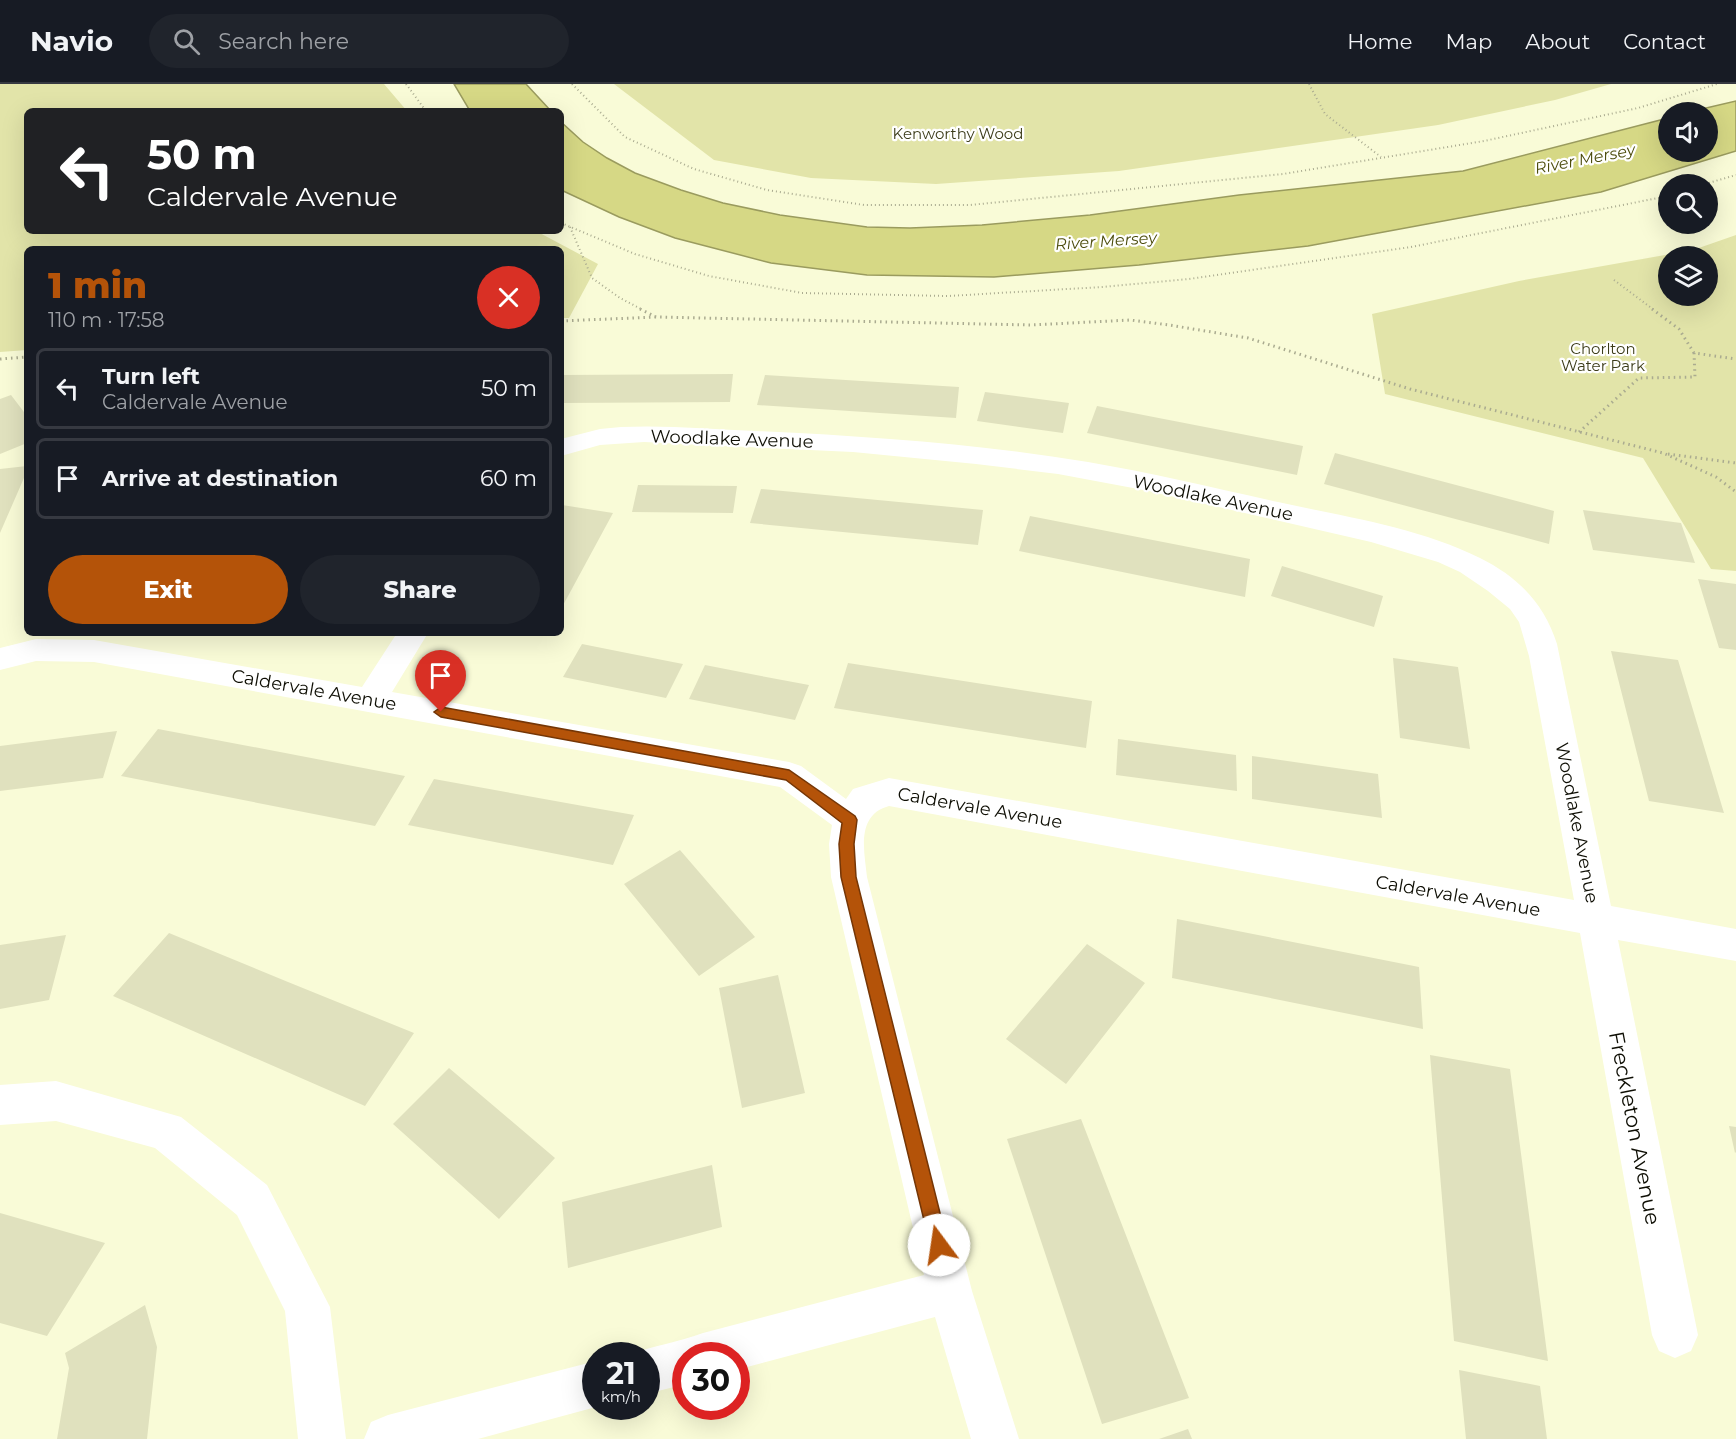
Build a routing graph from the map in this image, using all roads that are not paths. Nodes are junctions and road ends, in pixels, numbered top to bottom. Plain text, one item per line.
1 (564, 447) edge
2 (411, 636) edge
3 (39, 642) edge
4 (0, 659) edge
5 (371, 699) junction
6 (850, 820) junction
7 (1596, 921) junction
8 (1736, 945) edge
9 (0, 1105) edge
10 (950, 1291) junction
11 (1675, 1335) dead end
12 (750, 1344) edge
13 (582, 1388) edge
14 (322, 1439) edge
15 (388, 1439) edge
16 (995, 1439) edge

1 - 7 street, Woodlake Avenue
2 - 5 street
3 - 4 street, Caldervale Avenue
3 - 5 street, Caldervale Avenue
5 - 6 street, Caldervale Avenue
6 - 7 street, Caldervale Avenue
6 - 10 street
7 - 8 street, Caldervale Avenue
7 - 11 street, Freckleton Avenue
9 - 14 street
10 - 12 street
10 - 16 street
13 - 15 street

